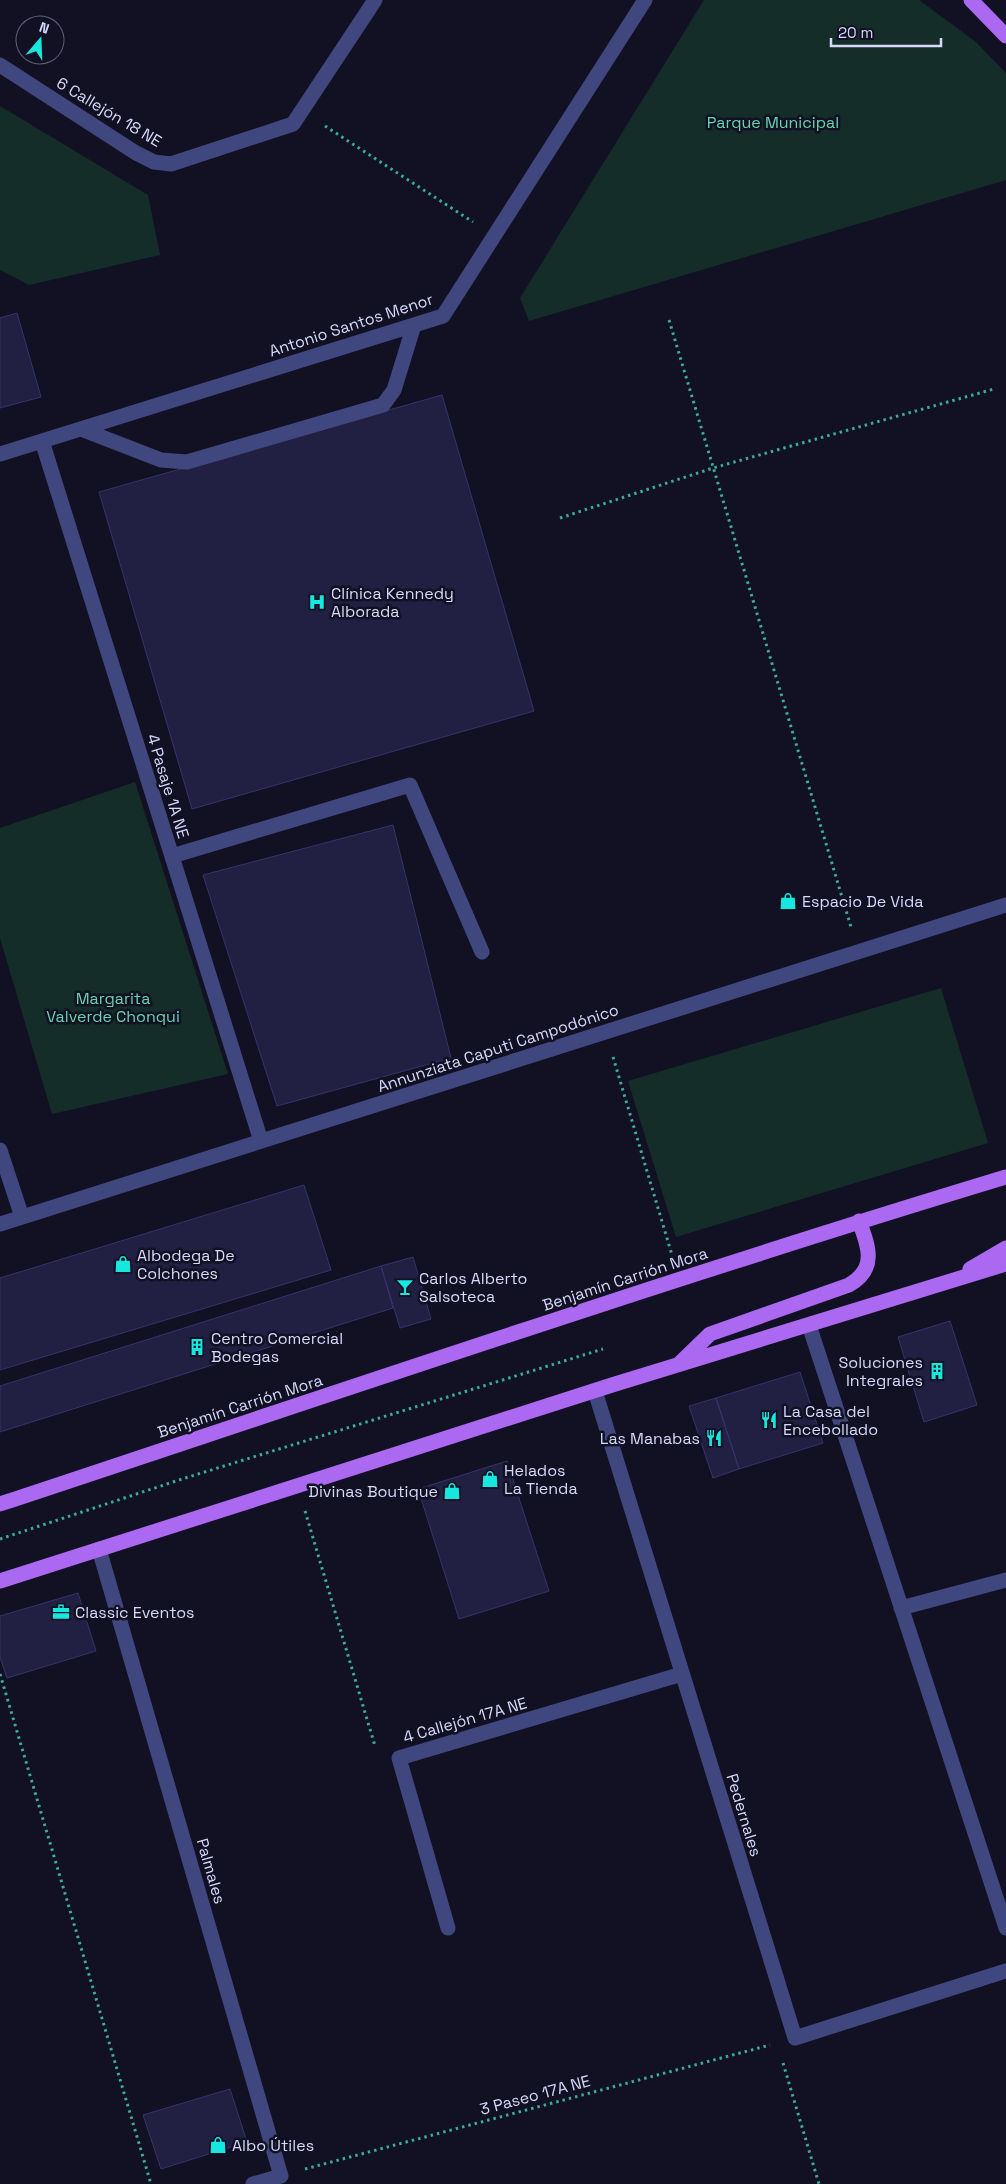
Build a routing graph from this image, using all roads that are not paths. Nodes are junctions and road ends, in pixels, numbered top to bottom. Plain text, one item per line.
1 (375, 0) edge
2 (645, 0) edge
3 (971, 0) edge
4 (1006, 36) edge
5 (0, 65) edge
6 (414, 325) junction
7 (81, 429) junction
8 (42, 441) junction
9 (0, 454) edge
10 (172, 856) junction
11 (1006, 905) edge
12 (482, 952) dead end
13 (261, 1141) junction
14 (0, 1150) edge
15 (1006, 1177) edge
16 (22, 1217) junction
17 (859, 1221) junction
18 (0, 1224) edge
19 (1006, 1248) edge
20 (1006, 1264) edge
21 (944, 1284) junction
22 (809, 1325) junction
23 (678, 1366) junction
24 (595, 1391) junction
25 (0, 1504) edge
26 (99, 1549) junction
27 (1006, 1580) edge
28 (0, 1581) edge
29 (901, 1608) junction
30 (682, 1674) junction
31 (448, 1928) dead end
32 (1006, 1928) edge
33 (1006, 1971) edge
34 (253, 2184) edge

1 - 5 street, 6 Callejón 18 NE
2 - 6 street, Antonio Santos Menor
3 - 4 main road
6 - 7 street, Antonio Santos Menor
6 - 7 street
7 - 8 street, Antonio Santos Menor
8 - 9 street, Antonio Santos Menor
8 - 10 street, 4 Pasaje 1A NE
10 - 12 street
10 - 13 street, 4 Pasaje 1A NE
11 - 13 street, Annunziata Caputi Campodónico
13 - 16 street, Annunziata Caputi Campodónico
14 - 16 street
15 - 17 main road, Benjamín Carrión Mora
16 - 18 street, Annunziata Caputi Campodónico
17 - 23 main road
17 - 25 main road, Benjamín Carrión Mora
19 - 21 main road
20 - 21 main road
21 - 22 main road
22 - 23 main road
22 - 29 street
23 - 24 main road
24 - 26 main road
24 - 30 street, Pedernales
26 - 28 main road
26 - 34 street, Palmales
27 - 29 street
29 - 32 street
30 - 31 street, 4 Callejón 17A NE
30 - 33 street, Pedernales

